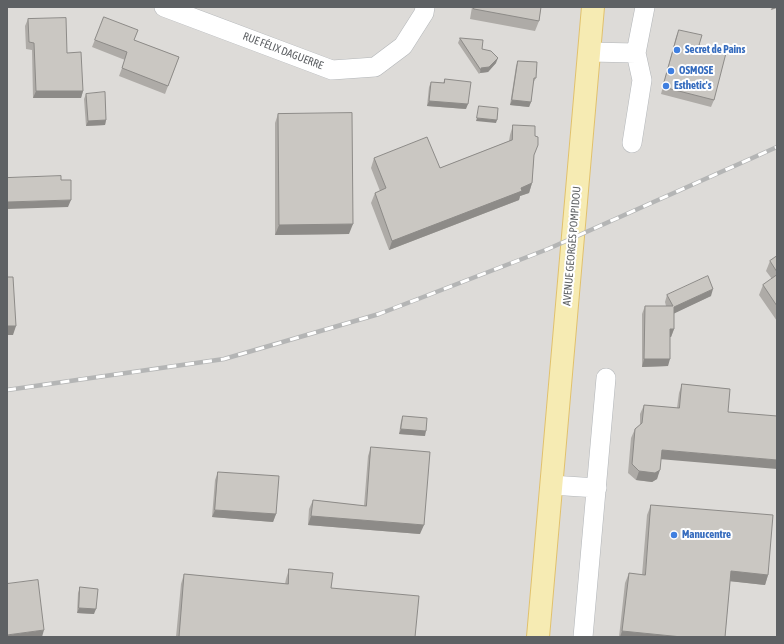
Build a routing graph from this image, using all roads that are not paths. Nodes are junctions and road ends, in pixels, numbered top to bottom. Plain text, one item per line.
1 (164, 7) edge
2 (425, 7) edge
3 (593, 7) edge
4 (645, 7) edge
5 (589, 52) junction
6 (636, 53) junction
7 (632, 143) dead end
8 (606, 378) dead end
9 (551, 485) junction
10 (597, 488) junction
11 (538, 637) edge
12 (583, 637) edge

1 - 2 street, RUE FÉLIX DAGUERRE
3 - 5 main road, AVENUE GEORGES POMPIDOU
4 - 6 street
5 - 6 street
5 - 9 main road, AVENUE GEORGES POMPIDOU
6 - 7 street
8 - 10 street
9 - 10 street
9 - 11 main road, AVENUE GEORGES POMPIDOU
10 - 12 street

